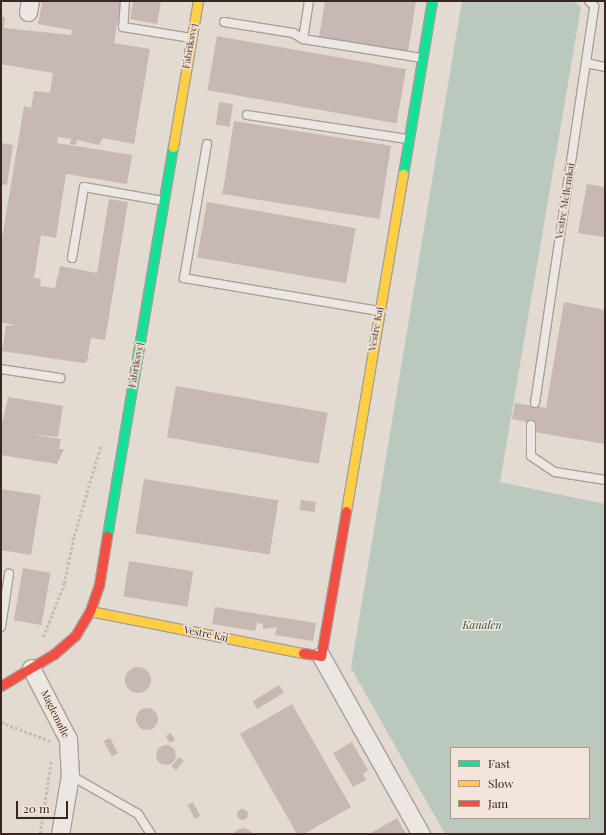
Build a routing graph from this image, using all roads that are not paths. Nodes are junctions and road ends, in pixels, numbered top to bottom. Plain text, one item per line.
1 (125, 1) edge
2 (198, 1) edge
3 (309, 1) edge
4 (432, 1) edge
5 (589, 1) edge
6 (224, 22) dead end
7 (192, 38) junction
8 (302, 39) junction
9 (422, 58) junction
10 (586, 63) junction
11 (605, 66) edge
12 (247, 115) dead end
13 (409, 139) junction
14 (207, 144) dead end
15 (164, 201) junction
16 (72, 258) dead end
17 (379, 312) junction
18 (1, 370) edge
19 (60, 378) dead end
20 (535, 403) dead end
21 (531, 425) dead end
22 (605, 480) edge
23 (8, 574) dead end
24 (90, 612) junction
25 (1, 627) edge
26 (321, 656) junction
27 (31, 668) junction
28 (1, 686) edge
29 (70, 775) junction
30 (60, 834) edge
31 (151, 834) edge
32 (421, 834) edge

1 - 7 lane
2 - 7 street, Fabriksvej
3 - 8 lane
4 - 9 street, Vestre Kaj
5 - 10 lane, Vestre Mellemkaj
6 - 8 lane
7 - 15 street, Fabriksvej
8 - 9 lane
9 - 13 street, Vestre Kaj
10 - 11 lane
10 - 20 lane, Vestre Mellemkaj
12 - 13 lane
13 - 17 street, Vestre Kaj
14 - 17 lane
15 - 16 lane
15 - 24 street, Fabriksvej
17 - 26 street, Vestre Kaj
18 - 19 lane
21 - 22 lane
23 - 25 lane
24 - 26 street, Vestre Kaj
24 - 27 street, Fabriksvej
26 - 32 street
27 - 28 street, Fabriksvej
27 - 29 street, Maglemølle
29 - 30 street, Maglemølle
29 - 31 lane

